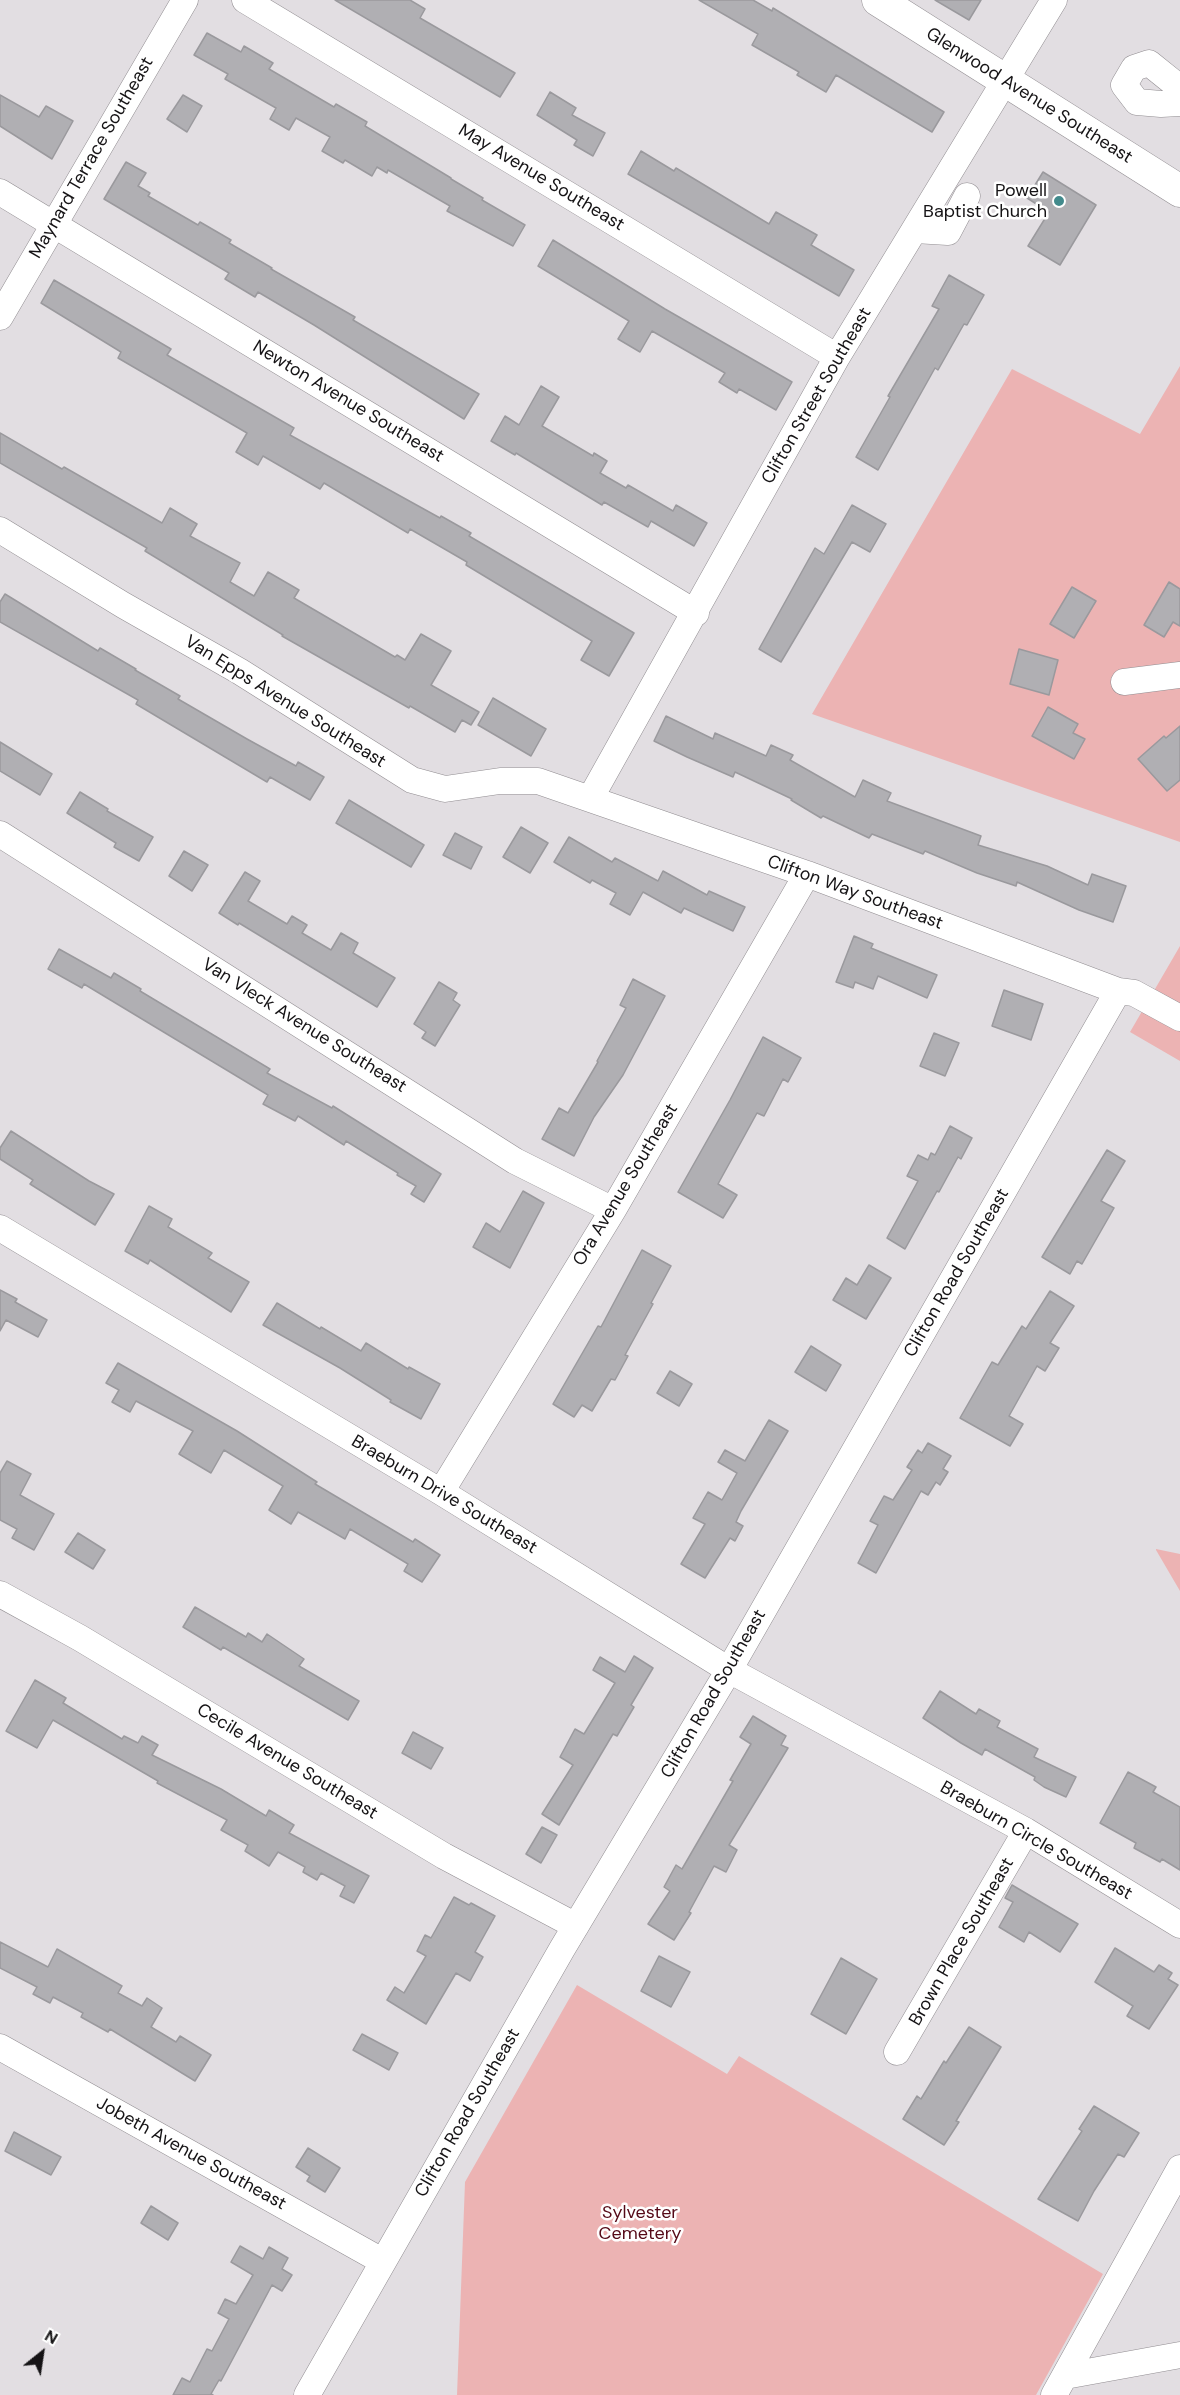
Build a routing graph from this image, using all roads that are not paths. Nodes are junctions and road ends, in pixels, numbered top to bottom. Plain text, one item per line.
1 (185, 0) edge
2 (245, 0) edge
3 (878, 0) edge
4 (1054, 0) edge
5 (1006, 81) junction
6 (1180, 88) edge
7 (1180, 103) edge
8 (1180, 191) edge
9 (0, 192) edge
10 (967, 196) dead end
11 (53, 224) junction
12 (915, 230) junction
13 (0, 316) edge
14 (837, 357) junction
15 (0, 530) edge
16 (696, 613) junction
17 (1180, 675) edge
18 (1124, 682) dead end
19 (590, 799) junction
20 (0, 834) edge
21 (807, 874) junction
22 (1118, 991) junction
23 (1180, 1018) edge
24 (613, 1210) junction
25 (0, 1228) edge
26 (441, 1492) junction
27 (0, 1594) edge
28 (729, 1670) junction
29 (891, 1758) joint
30 (1026, 1831) junction
31 (1180, 1925) edge
32 (576, 1926) junction
33 (0, 2047) edge
34 (897, 2052) dead end
35 (1180, 2168) edge
36 (382, 2261) junction
37 (1180, 2355) edge
38 (1060, 2386) edge
39 (307, 2395) edge

1 - 11 street, Maynard Terrace Southeast
2 - 14 street, May Avenue Southeast
3 - 5 main road, Glenwood Avenue Southeast
4 - 5 street, Clifton Street Southeast
5 - 8 main road, Glenwood Avenue Southeast
5 - 12 street, Clifton Street Southeast
6 - 7 street
9 - 11 street, Newton Avenue Southeast
10 - 12 street
11 - 13 street, Maynard Terrace Southeast
11 - 16 street, Newton Avenue Southeast
12 - 14 street, Clifton Street Southeast
14 - 16 street, Clifton Street Southeast
15 - 19 street, Van Epps Avenue Southeast
16 - 19 street, Clifton Street Southeast
17 - 18 street
19 - 21 street, Clifton Way Southeast
20 - 24 street, Van Vleck Avenue Southeast
21 - 22 street, Clifton Way Southeast
21 - 24 street, Ora Avenue Southeast
22 - 23 street, Clifton Way Southeast
22 - 28 street, Clifton Road Southeast
24 - 26 street, Ora Avenue Southeast
25 - 26 street, Braeburn Drive Southeast
26 - 28 street, Braeburn Drive Southeast
27 - 32 street, Cecile Avenue Southeast
28 - 29 street, Braeburn Drive Southeast
28 - 32 street, Clifton Road Southeast
29 - 30 street, Braeburn Circle Southeast
30 - 31 street, Braeburn Circle Southeast
30 - 34 street, Brown Place Southeast
32 - 36 street, Clifton Road Southeast
33 - 36 street, Jobeth Avenue Southeast
35 - 38 street
36 - 39 street, Clifton Road Southeast
37 - 38 street

